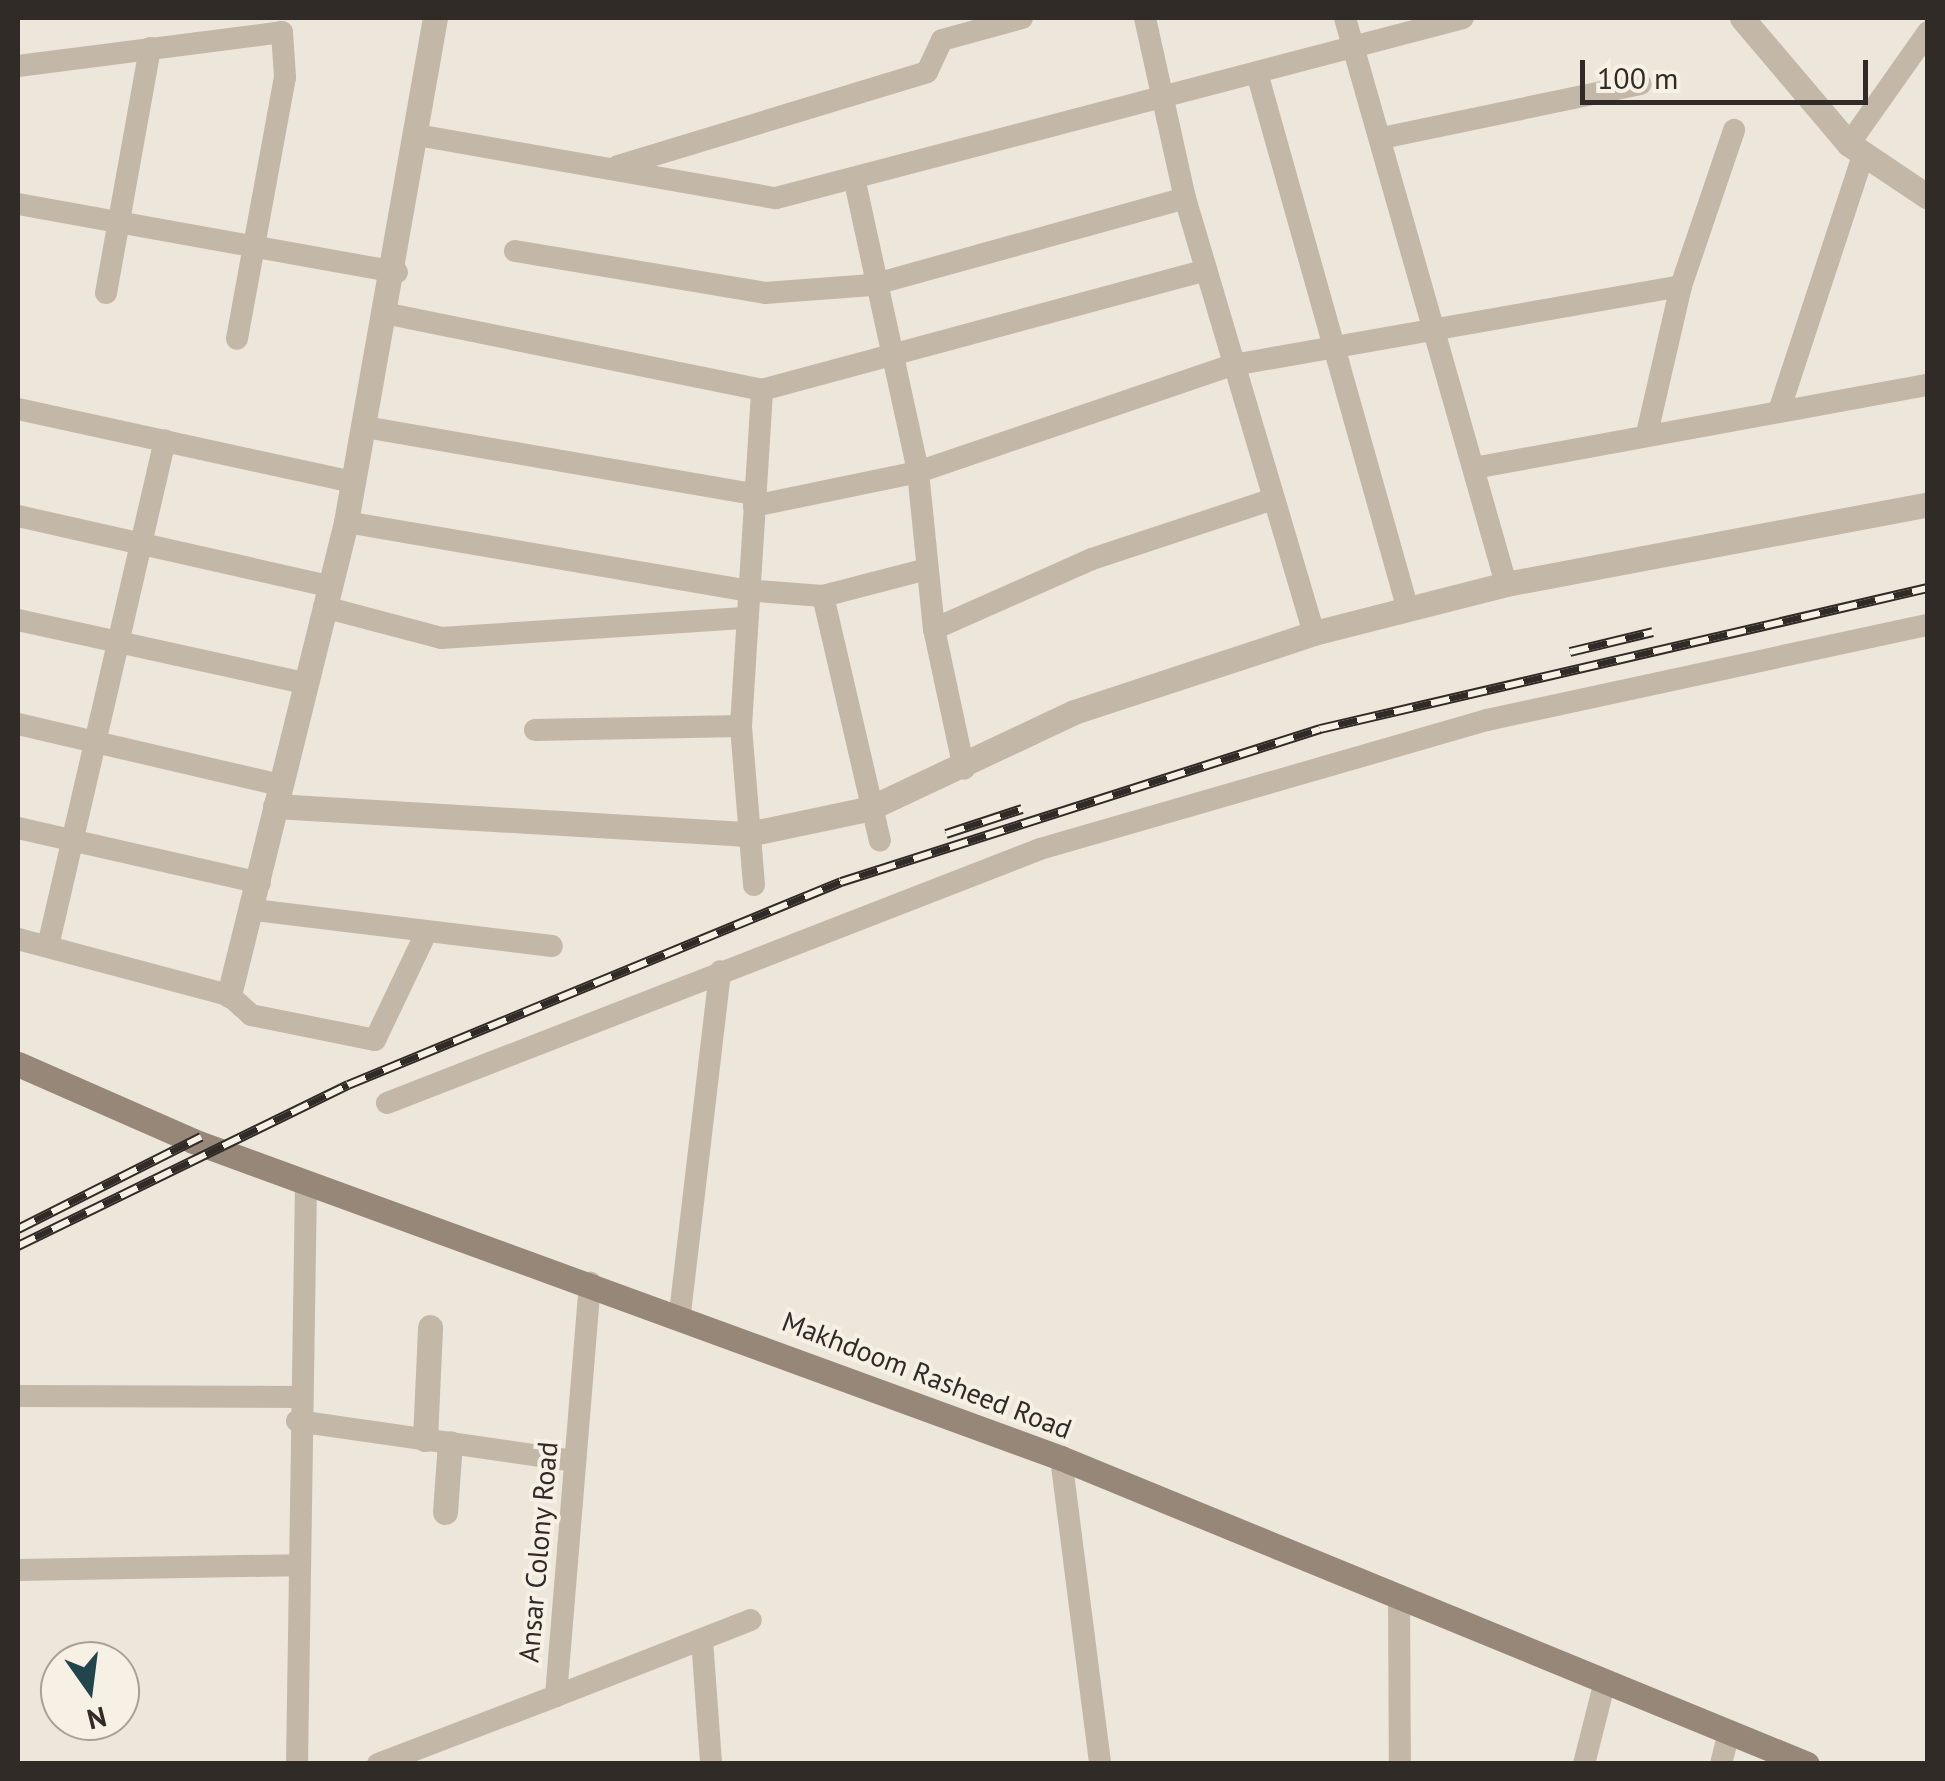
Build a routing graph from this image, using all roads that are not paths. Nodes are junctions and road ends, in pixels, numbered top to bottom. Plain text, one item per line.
1 (434, 18) edge
2 (1022, 18) edge
3 (1144, 18) edge
4 (1463, 18) edge
5 (1742, 18) edge
6 (1348, 29) edge
7 (1928, 32) edge
8 (150, 48) junction
9 (18, 66) edge
10 (1257, 72) junction
11 (1640, 84) dead end
12 (1158, 96) junction
13 (1734, 130) dead end
14 (417, 136) junction
15 (1382, 138) junction
16 (1856, 150) junction
17 (617, 167) junction
18 (856, 182) junction
19 (1185, 198) junction
20 (1928, 198) edge
21 (18, 204) edge
22 (119, 221) junction
23 (256, 241) junction
24 (515, 251) dead end
25 (1206, 270) junction
26 (397, 272) junction
27 (872, 285) junction
28 (1681, 286) junction
29 (106, 293) dead end
30 (384, 313) junction
31 (1430, 328) junction
32 (237, 338) dead end
33 (1335, 348) junction
34 (892, 361) junction
35 (1234, 366) junction
36 (1928, 385) edge
37 (762, 390) junction
38 (18, 410) edge
39 (1779, 411) junction
40 (365, 427) junction
41 (1648, 429) junction
42 (166, 440) junction
43 (1474, 468) junction
44 (918, 472) junction
45 (354, 482) junction
46 (1273, 499) junction
47 (754, 500) junction
48 (1928, 504) edge
49 (18, 516) edge
50 (346, 522) junction
51 (143, 541) junction
52 (927, 569) junction
53 (1506, 584) junction
54 (744, 590) junction
55 (823, 596) junction
56 (326, 597) junction
57 (1408, 610) junction
58 (743, 618) junction
59 (18, 620) edge
60 (1928, 624) edge
61 (934, 629) junction
62 (1314, 632) junction
63 (124, 644) junction
64 (304, 684) junction
65 (18, 724) edge
66 (741, 726) junction
67 (535, 730) dead end
68 (98, 742) junction
69 (964, 769) junction
70 (278, 795) junction
71 (868, 809) junction
72 (18, 828) edge
73 (748, 834) junction
74 (880, 840) dead end
75 (76, 842) junction
76 (260, 882) junction
77 (754, 885) dead end
78 (254, 910) junction
79 (424, 935) junction
80 (18, 939) edge
81 (48, 946) junction
82 (552, 946) dead end
83 (720, 971) junction
84 (229, 995) junction
85 (18, 1064) edge
86 (387, 1102) dead end
87 (306, 1182) junction
88 (590, 1282) junction
89 (680, 1313) junction
90 (430, 1326) dead end
91 (18, 1396) edge
92 (298, 1397) junction
93 (298, 1421) junction
94 (438, 1441) junction
95 (1062, 1458) junction
96 (575, 1461) junction
97 (446, 1512) dead end
98 (296, 1566) junction
99 (18, 1570) edge
100 (1399, 1596) junction
101 (751, 1620) dead end
102 (702, 1640) junction
103 (1605, 1681) junction
104 (556, 1696) junction
105 (1729, 1732) junction
106 (438, 1753) edge
107 (296, 1764) edge
108 (378, 1764) edge
109 (711, 1764) edge
110 (1100, 1764) edge
111 (1400, 1764) edge
112 (1584, 1764) edge
113 (1720, 1764) edge
114 (1808, 1764) edge

1 - 14 street
2 - 17 street
3 - 12 street
4 - 6 street
5 - 16 street
6 - 10 street
6 - 15 street
7 - 16 street
8 - 9 street
8 - 22 street
8 - 23 street
10 - 12 street
10 - 33 street
11 - 15 street
12 - 18 street
12 - 19 street
13 - 28 street
14 - 17 street
14 - 26 street
15 - 31 street
16 - 20 street
16 - 39 street
17 - 18 street
18 - 27 street
19 - 25 street
19 - 27 street
21 - 22 street
22 - 23 street
22 - 29 street
23 - 26 street
23 - 32 street
24 - 27 street
25 - 34 street
25 - 35 street
26 - 30 street
27 - 34 street
28 - 31 street
28 - 41 street
30 - 37 street
30 - 40 street
31 - 33 street
31 - 43 street
33 - 35 street
33 - 57 street
34 - 37 street
34 - 44 street
35 - 44 street
35 - 46 street
36 - 39 street
37 - 47 street
38 - 42 street
39 - 41 street
40 - 45 street
40 - 47 street
41 - 43 street
42 - 45 street
42 - 51 street
43 - 53 street
44 - 47 street
44 - 52 street
45 - 50 street
46 - 61 street
46 - 62 street
47 - 54 street
48 - 53 street
49 - 51 street
50 - 54 street
50 - 56 street
51 - 56 street
51 - 63 street
52 - 55 street
52 - 61 street
53 - 57 street
54 - 55 street
54 - 58 street
55 - 71 street
56 - 58 street
56 - 64 street
57 - 62 street
58 - 66 street
59 - 63 street
60 - 83 street
61 - 69 street
62 - 69 street
63 - 64 street
63 - 68 street
64 - 70 street
65 - 68 street
66 - 67 street
66 - 73 street
68 - 70 street
68 - 75 street
69 - 71 street
70 - 73 street
70 - 76 street
71 - 73 street
71 - 74 street
72 - 75 street
73 - 77 street
75 - 76 street
75 - 81 street
76 - 78 street
78 - 79 street
78 - 84 street
79 - 82 street
79 - 84 street
80 - 81 street
81 - 84 street
83 - 86 street
83 - 89 street
85 - 87 main road, Makhdoom Rasheed Road
87 - 88 main road, Makhdoom Rasheed Road
87 - 92 street
88 - 89 main road, Makhdoom Rasheed Road
88 - 96 street, Ansar Colony Road
89 - 95 main road, Makhdoom Rasheed Road
90 - 94 street
91 - 92 street
92 - 93 street
93 - 94 street
93 - 98 street
94 - 96 street
94 - 97 street
95 - 100 main road, Makhdoom Rasheed Road
95 - 110 street
96 - 104 street, Ansar Colony Road
98 - 99 street
98 - 107 street
100 - 103 main road, Makhdoom Rasheed Road
100 - 111 street
101 - 102 street
102 - 104 street
102 - 109 street
103 - 105 main road, Makhdoom Rasheed Road
103 - 112 street
104 - 106 street, Ansar Colony Road
105 - 113 street
105 - 114 main road, Makhdoom Rasheed Road
106 - 108 street, Ansar Colony Road

